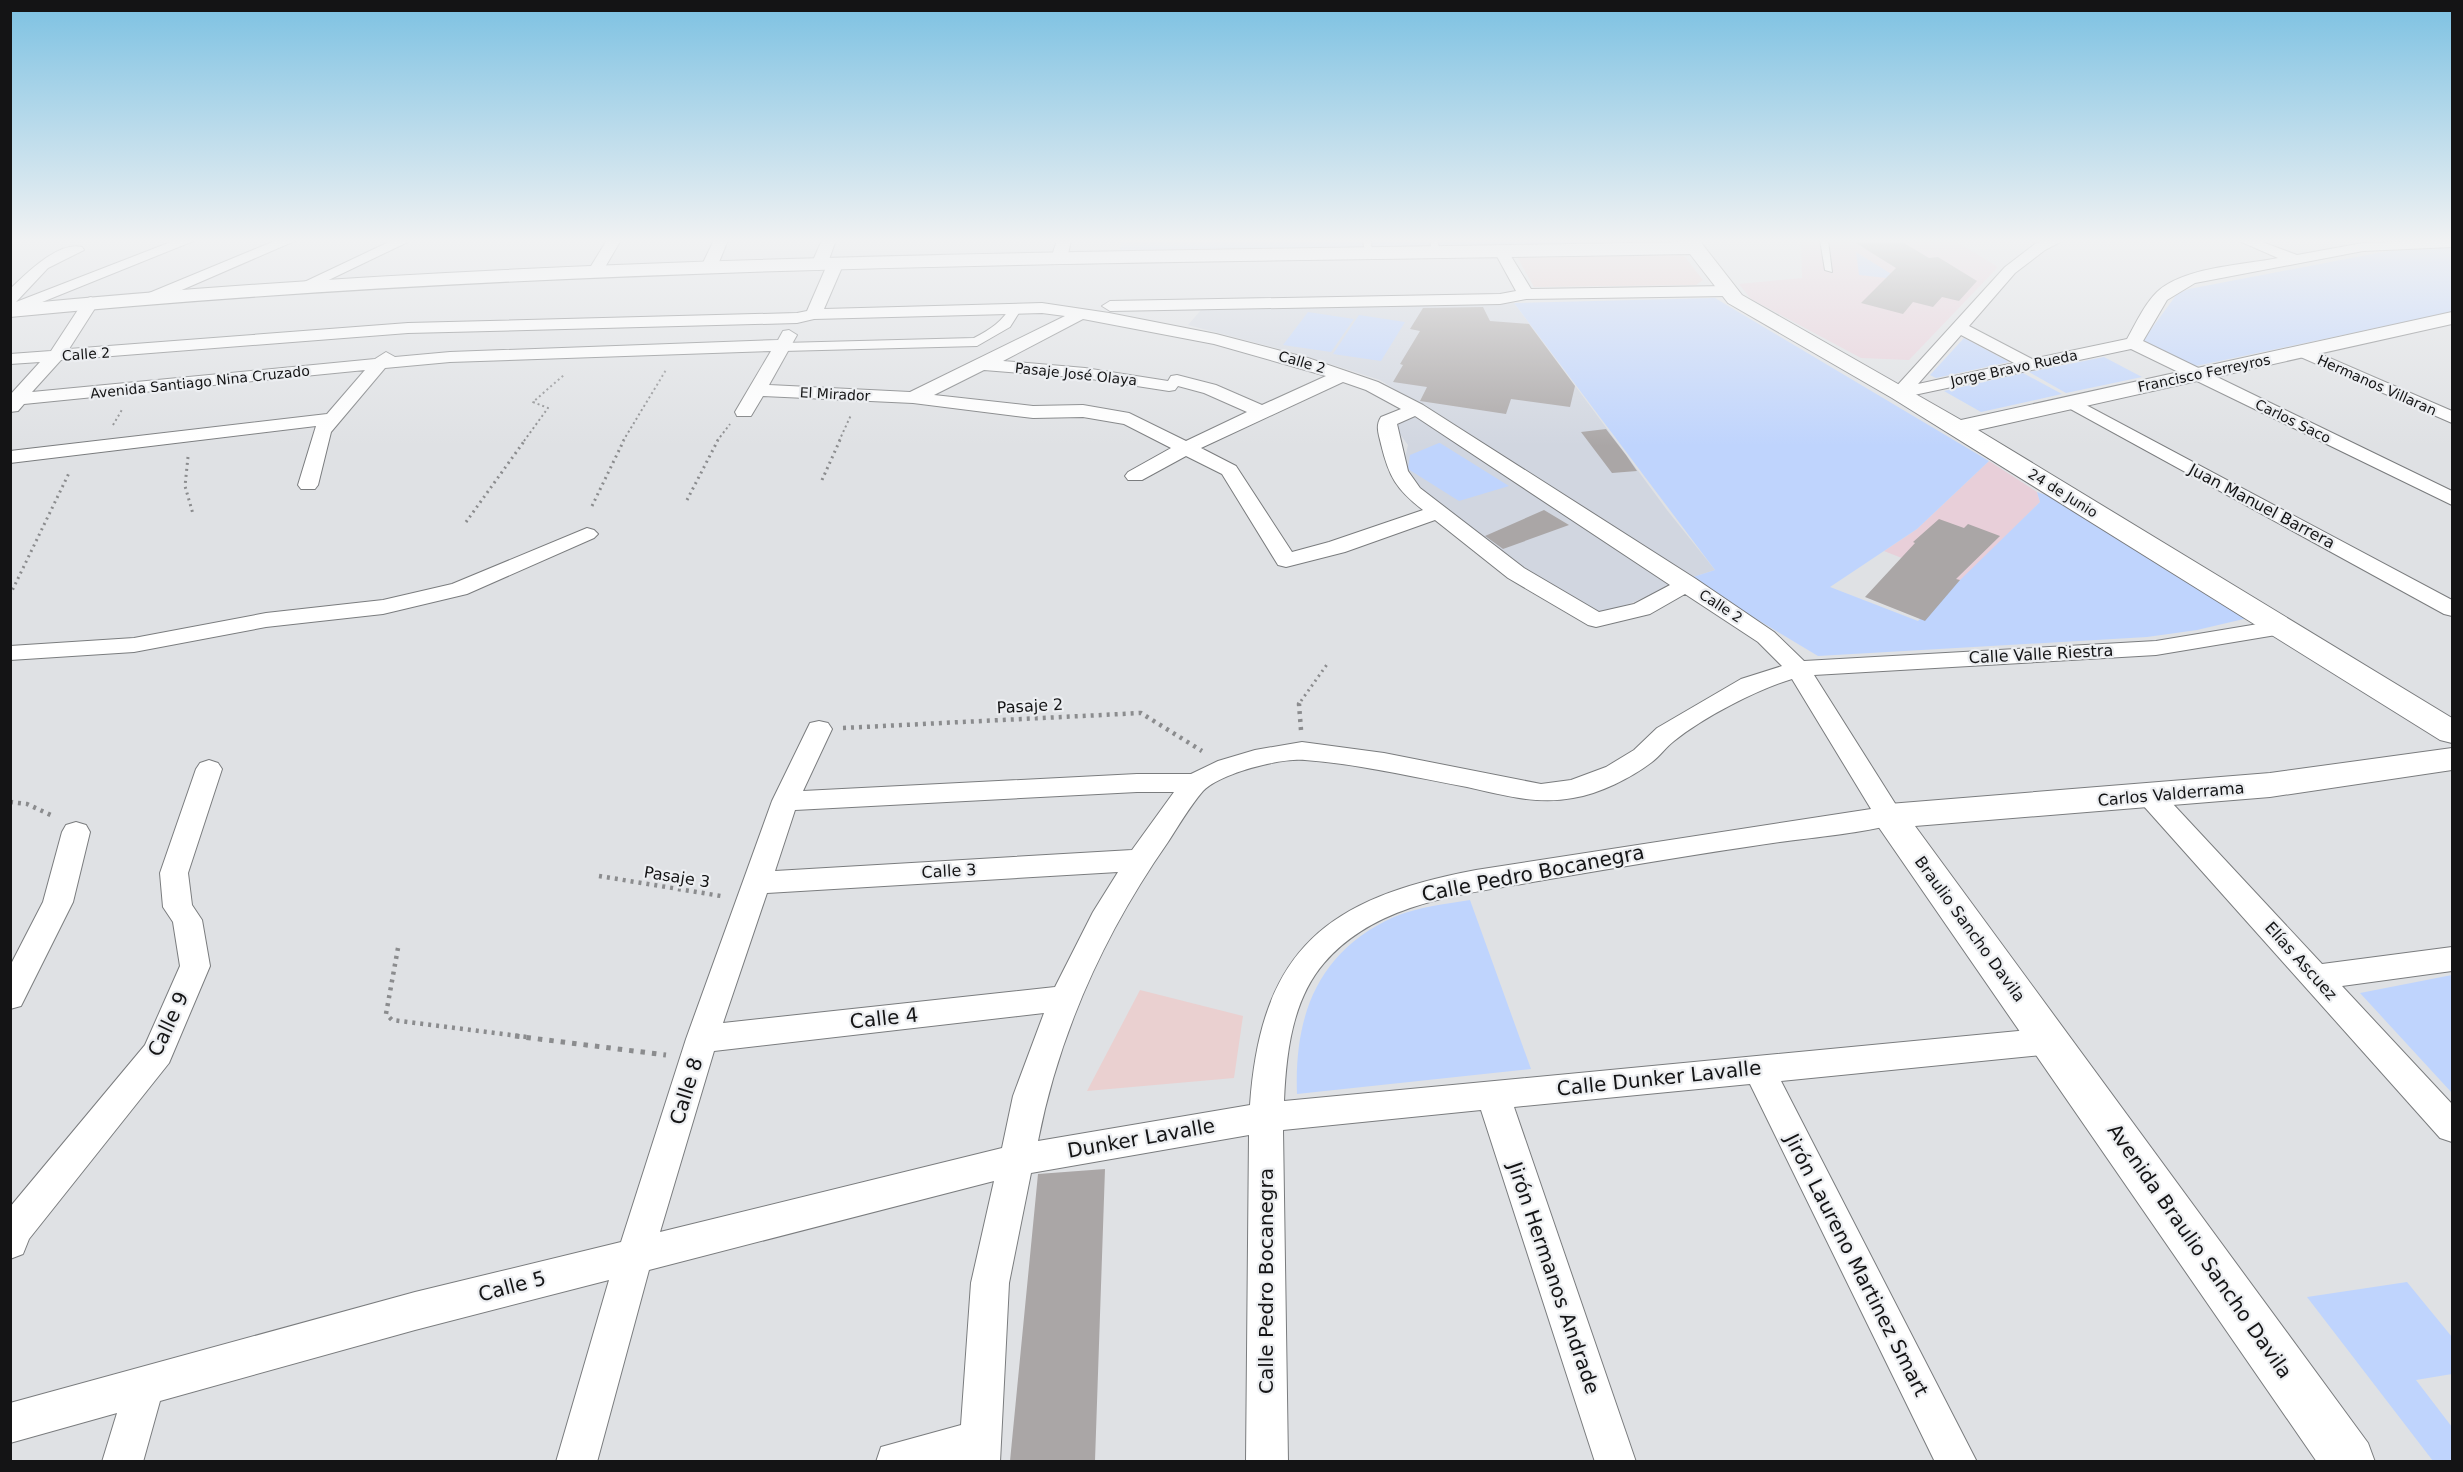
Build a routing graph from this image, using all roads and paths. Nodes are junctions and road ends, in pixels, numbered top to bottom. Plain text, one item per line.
1 (1016, 308) edge
2 (87, 309) edge
3 (808, 309) edge
4 (998, 309) edge
5 (1046, 309) edge
6 (1752, 309) edge
7 (1975, 309) edge
8 (2153, 309) edge
9 (1080, 314) junction
10 (805, 316) junction
11 (2452, 318) edge
12 (472, 327) junction
13 (1959, 327) junction
14 (408, 328) junction
15 (2133, 343) junction
16 (783, 346) junction
17 (679, 349) junction
18 (2302, 351) junction
19 (586, 352) junction
20 (55, 357) junction
21 (450, 357) junction
22 (10, 359) edge
23 (382, 362) junction
24 (983, 365) junction
25 (2030, 365) junction
26 (2198, 374) junction
27 (1343, 375) junction
28 (135, 389) junction
29 (758, 390) junction
30 (1900, 393) junction
31 (860, 396) junction
32 (913, 398) junction
33 (2071, 402) junction
34 (14, 405) edge
35 (1416, 409) junction
36 (744, 412) joint
37 (1264, 413) junction
38 (2450, 415) edge
39 (331, 419) junction
40 (1956, 428) junction
41 (193, 436) junction
42 (88, 446) junction
43 (1188, 447) junction
44 (10, 457) edge
45 (1136, 477) dead end
46 (822, 480) dead end
47 (308, 486) dead end
48 (2452, 499) edge
49 (687, 500) dead end
50 (592, 506) dead end
51 (1438, 512) junction
52 (193, 514) dead end
53 (466, 522) dead end
54 (588, 534) dead end
55 (1688, 584) junction
56 (10, 595) edge
57 (2452, 609) edge
58 (2282, 627) junction
59 (10, 653) edge
60 (1328, 663) dead end
61 (1798, 669) junction
62 (819, 729) joint
63 (2452, 732) edge
64 (1302, 751) junction
65 (2452, 759) edge
66 (1227, 767) junction
67 (209, 769) dead end
68 (1195, 783) junction
69 (2150, 796) junction
70 (785, 801) junction
71 (10, 802) edge
72 (1889, 816) junction
73 (76, 832) joint
74 (1140, 860) junction
75 (599, 876) dead end
76 (755, 891) junction
77 (398, 948) dead end
78 (2452, 959) edge
79 (2316, 977) junction
80 (10, 997) edge
81 (1065, 998) junction
82 (2051, 1041) junction
83 (699, 1049) junction
84 (1758, 1068) junction
85 (1493, 1095) junction
86 (1266, 1116) junction
87 (2452, 1127) edge
88 (1017, 1160) junction
89 (10, 1242) edge
90 (635, 1254) junction
91 (145, 1386) junction
92 (10, 1423) edge
93 (980, 1451) edge
94 (122, 1461) edge
95 (576, 1461) edge
96 (896, 1461) edge
97 (1267, 1461) edge
98 (1616, 1461) edge
99 (1957, 1461) edge
100 (2349, 1461) edge

1 - 16 street
2 - 20 street
3 - 10 street
4 - 10 street, Calle 2
5 - 9 street, Calle 2
6 - 30 street, 24 de Junio
7 - 13 street
8 - 15 street
9 - 24 street
9 - 27 street, Calle 2
10 - 12 street, Calle 2
10 - 16 street
11 - 18 street, Francisco Ferreyros
12 - 14 street, Calle 2
12 - 21 street
13 - 25 street
13 - 30 street
14 - 20 street, Calle 2
14 - 23 street
15 - 25 street, Jorge Bravo Rueda
15 - 26 street, Carlos Saco
16 - 17 street, Avenida Santiago Nina Cruzado
16 - 29 street
17 - 19 street, Avenida Santiago Nina Cruzado
17 - 50 path
18 - 26 street, Francisco Ferreyros
18 - 38 street, Hermanos Villaran
19 - 21 street, Avenida Santiago Nina Cruzado
19 - 53 path
20 - 22 street, Calle 2
20 - 34 street
21 - 23 street, Avenida Santiago Nina Cruzado
23 - 28 street, Avenida Santiago Nina Cruzado
23 - 39 street
24 - 32 street
24 - 37 street, Pasaje José Olaya
25 - 30 street, Jorge Bravo Rueda
26 - 33 street, Francisco Ferreyros
26 - 48 street, Carlos Saco
27 - 35 street, Calle 2
27 - 37 street
28 - 34 street, Avenida Santiago Nina Cruzado
28 - 42 path
29 - 31 street, El Mirador
29 - 36 street
30 - 40 street, 24 de Junio
31 - 32 street, El Mirador
31 - 46 path
32 - 43 street, El Mirador
33 - 40 street, Francisco Ferreyros
33 - 57 street, Juan Manuel Barrera
35 - 51 street
35 - 55 street, Calle 2
36 - 49 path
37 - 43 street
39 - 41 street
39 - 47 street
40 - 58 street, 24 de Junio
41 - 42 street
41 - 52 path
42 - 44 street
42 - 56 path
43 - 45 street
43 - 51 street, El Mirador
51 - 55 street
54 - 59 street
55 - 61 street, Calle 2
58 - 61 street, Calle Valle Riestra
58 - 63 street, 24 de Junio
60 - 64 path
61 - 64 street, Calle Valle Riestra
61 - 72 street, Calle 2
62 - 66 path, Pasaje 2
62 - 70 street, Calle 8
64 - 66 street, Calle Valle Riestra
65 - 69 street, Carlos Valderrama
66 - 68 street, Calle Valle Riestra
67 - 89 street, Calle 9
68 - 70 street
68 - 74 street
69 - 72 street, Carlos Valderrama
69 - 79 street, Elías Ascuez
70 - 76 street, Calle 8
71 - 73 path
72 - 82 street, Braulio Sancho Davila
72 - 86 street, Calle Pedro Bocanegra
73 - 80 street
74 - 76 street, Calle 3
74 - 81 street
75 - 76 path, Pasaje 3
76 - 83 street, Calle 8
77 - 83 path
78 - 79 street
79 - 87 street, Elías Ascuez
81 - 83 street, Calle 4
81 - 88 street
82 - 84 street, Calle Dunker Lavalle
82 - 100 street, Avenida Braulio Sancho Davila
83 - 90 street, Calle 8
84 - 85 street, Calle Dunker Lavalle
84 - 99 street, Jirón Laureno Martinez Smart
85 - 86 street, Calle Dunker Lavalle
85 - 98 street, Jirón Hermanos Andrade
86 - 88 street, Dunker Lavalle
86 - 97 street, Calle Pedro Bocanegra
88 - 90 street, Calle 5
88 - 93 street
90 - 91 street, Calle 5
90 - 95 street, Calle 8
91 - 92 street, Calle 5
91 - 94 street
93 - 96 street

